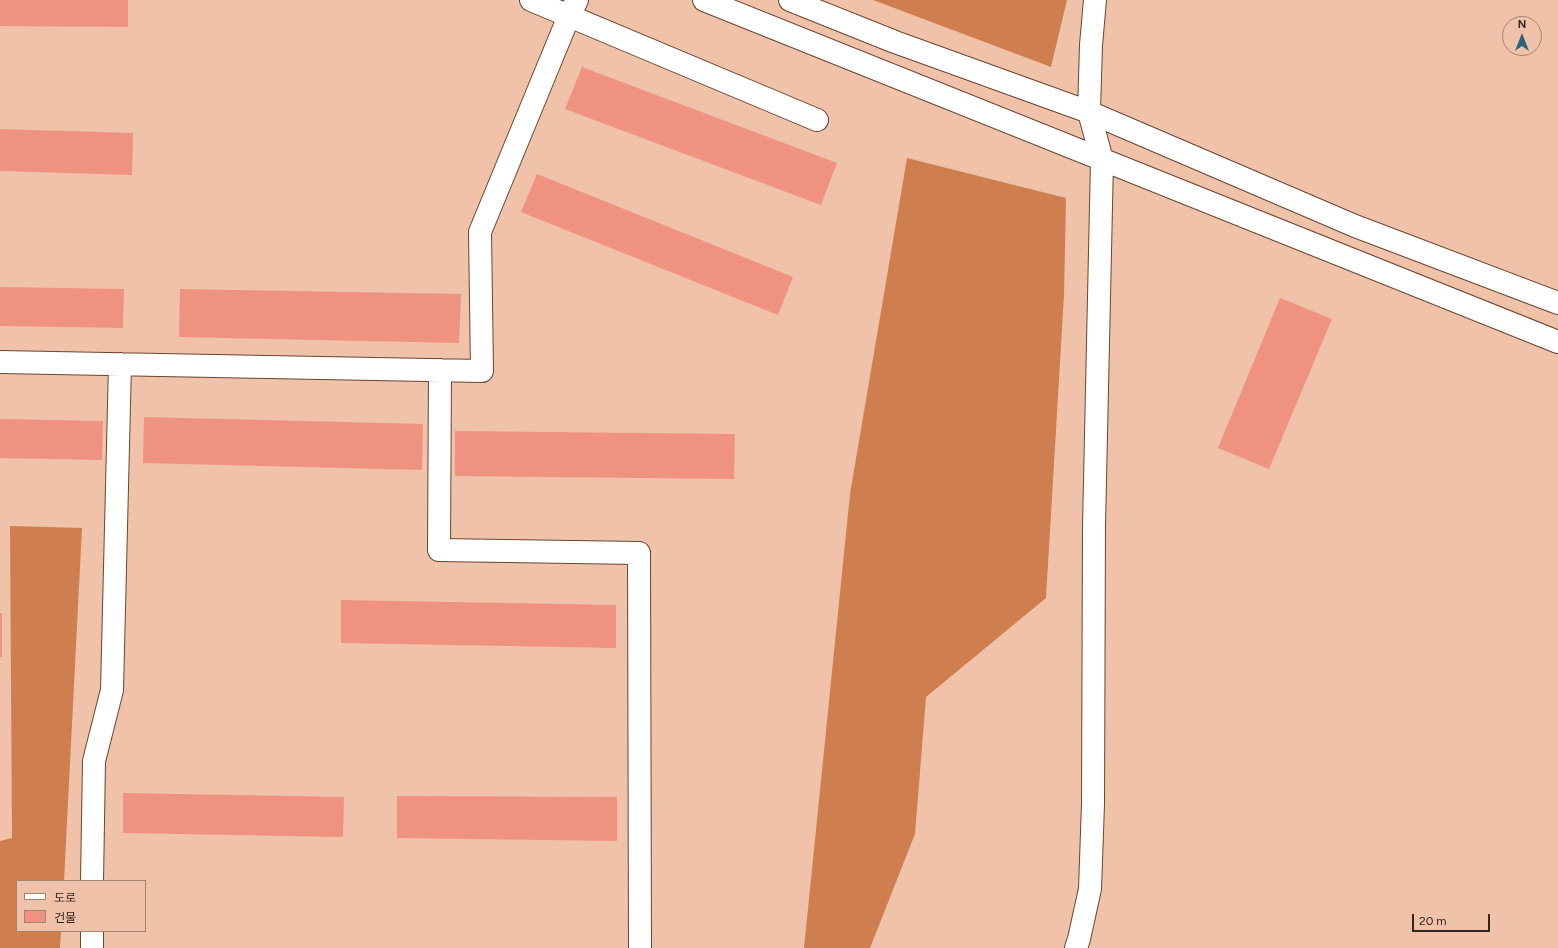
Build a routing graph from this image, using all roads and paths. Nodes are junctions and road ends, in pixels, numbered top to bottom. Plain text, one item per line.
1 (530, 0) edge
2 (704, 0) edge
3 (790, 0) edge
4 (1095, 0) edge
5 (573, 8) edge
6 (1089, 112) junction
7 (817, 120) dead end
8 (1102, 160) junction
9 (1558, 303) edge
10 (1558, 342) edge
11 (0, 362) edge
12 (120, 364) junction
13 (440, 370) junction
14 (92, 880) edge
15 (92, 932) edge
16 (92, 948) edge
17 (640, 948) edge
18 (1076, 948) edge

1 - 5 street
2 - 8 street
3 - 6 street
4 - 6 street
5 - 7 street
5 - 13 street
6 - 8 street
6 - 9 street
8 - 10 street
8 - 18 street
11 - 12 street
12 - 13 street
12 - 14 street
13 - 17 street
15 - 16 street

